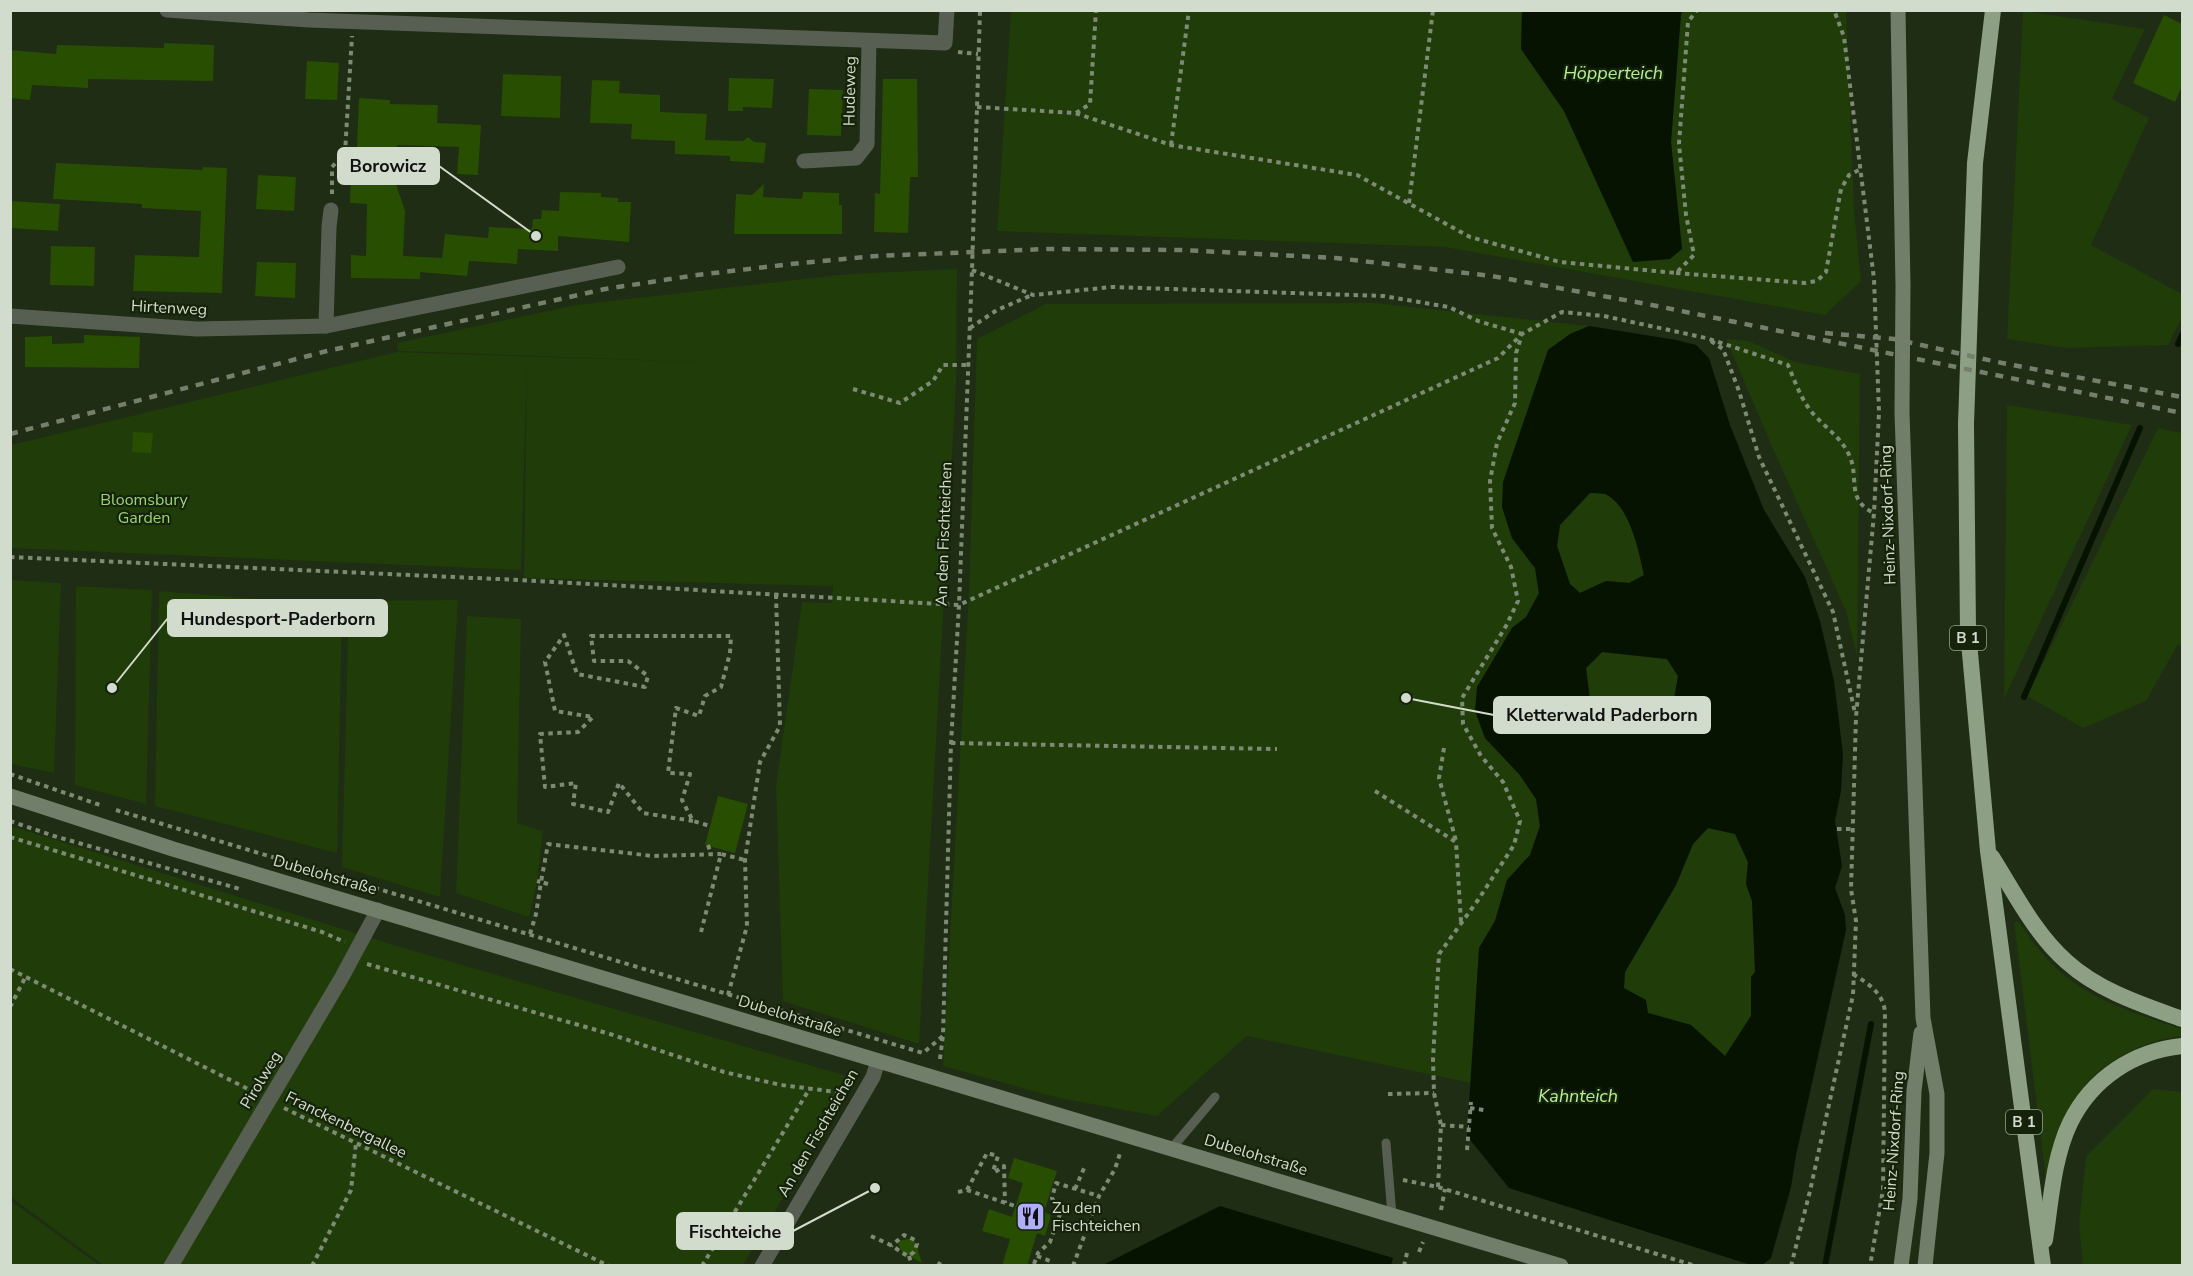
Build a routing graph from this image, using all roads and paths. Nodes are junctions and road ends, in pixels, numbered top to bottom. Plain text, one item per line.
1 (167, 10) edge
2 (946, 10) edge
3 (980, 10) edge
4 (1096, 10) edge
5 (1190, 10) edge
6 (1433, 10) edge
7 (1697, 10) edge
8 (1834, 10) edge
9 (1898, 10) edge
10 (1993, 10) edge
11 (353, 22) junction
12 (869, 41) junction
13 (977, 107) junction
14 (1075, 113) junction
15 (1171, 145) junction
16 (804, 161) dead end
17 (1859, 170) junction
18 (1409, 203) junction
19 (331, 210) joint
20 (618, 267) dead end
21 (972, 270) junction
22 (1676, 273) junction
23 (1033, 295) junction
24 (10, 316) edge
25 (326, 326) junction
26 (969, 328) junction
27 (1522, 334) junction
28 (1706, 338) junction
29 (968, 365) junction
30 (853, 389) dead end
31 (1874, 513) junction
32 (10, 557) edge
33 (776, 595) junction
34 (959, 605) junction
35 (1856, 717) junction
36 (951, 742) junction
37 (1444, 748) dead end
38 (1277, 749) dead end
39 (10, 774) edge
40 (1375, 790) dead end
41 (10, 796) edge
42 (693, 821) junction
43 (710, 826) dead end
44 (1837, 829) dead end
45 (1852, 829) junction
46 (10, 837) edge
47 (1456, 842) junction
48 (708, 845) dead end
49 (1988, 851) junction
50 (711, 854) junction
51 (721, 854) junction
52 (745, 860) junction
53 (539, 881) junction
54 (548, 884) dead end
55 (378, 910) junction
56 (1461, 922) junction
57 (701, 932) dead end
58 (530, 934) junction
59 (355, 954) junction
60 (10, 969) edge
61 (1853, 974) junction
62 (26, 976) junction
63 (728, 995) junction
64 (10, 1007) edge
65 (1923, 1018) junction
66 (2182, 1019) edge
67 (943, 1035) junction
68 (2182, 1046) edge
69 (940, 1059) dead end
70 (878, 1060) junction
71 (810, 1088) junction
72 (1434, 1093) junction
73 (1388, 1094) dead end
74 (862, 1096) junction
75 (1215, 1096) dead end
76 (269, 1100) junction
77 (1484, 1110) dead end
78 (1441, 1125) junction
79 (1469, 1127) junction
80 (356, 1143) junction
81 (1386, 1143) dead end
82 (1121, 1149) dead end
83 (1172, 1149) junction
84 (1467, 1150) dead end
85 (1085, 1166) dead end
86 (1398, 1179) dead end
87 (1438, 1186) junction
88 (1075, 1189) junction
89 (1445, 1189) junction
90 (967, 1190) junction
91 (958, 1192) dead end
92 (1099, 1197) junction
93 (1005, 1203) junction
94 (1015, 1206) dead end
95 (1441, 1210) dead end
96 (1392, 1215) junction
97 (871, 1236) dead end
98 (1424, 1239) dead end
99 (891, 1246) junction
100 (1419, 1252) dead end
101 (1407, 1253) dead end
102 (909, 1256) junction
103 (1037, 1256) junction
104 (942, 1259) dead end
105 (768, 1261) edge
106 (2043, 1261) edge
107 (1034, 1264) edge
108 (171, 1266) edge
109 (312, 1266) edge
110 (609, 1266) edge
111 (702, 1266) edge
112 (912, 1266) edge
113 (938, 1266) edge
114 (1050, 1266) edge
115 (1073, 1266) edge
116 (1404, 1266) edge
117 (1561, 1266) edge
118 (1696, 1266) edge
119 (1791, 1266) edge
120 (1870, 1266) edge
121 (1901, 1266) edge
122 (1925, 1266) edge

1 - 11 street, Hudeweg
2 - 12 street, Hudeweg
3 - 13 path, An den Fischteichen
4 - 14 path
5 - 15 path
6 - 18 path
7 - 22 path
8 - 17 path
9 - 65 main road, Heinz-Nixdorf-Ring
10 - 49 highway, B 1
11 - 12 street, Hudeweg
11 - 19 path
12 - 16 street, Hudeweg
13 - 14 path
13 - 21 path, An den Fischteichen
14 - 15 path
15 - 18 path
17 - 22 path
17 - 31 path
18 - 22 path
19 - 25 street
20 - 25 street, Hirtenweg
21 - 23 path
21 - 26 path, An den Fischteichen
23 - 26 path
23 - 27 path
24 - 25 street, Hirtenweg
26 - 29 path, An den Fischteichen
27 - 28 path
27 - 34 path
27 - 56 path
28 - 31 path
28 - 35 path
29 - 30 path
29 - 34 path, An den Fischteichen
31 - 35 path
32 - 33 path
33 - 34 path
33 - 52 path
34 - 36 path, An den Fischteichen
35 - 45 path
36 - 38 path
36 - 67 path, An den Fischteichen
37 - 47 path
39 - 58 path
40 - 47 path
41 - 55 main road, Dubelohstraße
42 - 42 path
42 - 43 path
44 - 45 path
45 - 61 path
46 - 59 path
47 - 56 path
48 - 50 path
49 - 66 highway, B 1
49 - 106 highway, B 1
50 - 51 path
50 - 53 path
51 - 52 path
51 - 57 path
52 - 63 path
53 - 54 path
53 - 58 path
55 - 59 street, Pirolweg
55 - 70 main road, Dubelohstraße
56 - 72 path
58 - 63 path
59 - 71 path
59 - 76 street, Pirolweg
60 - 62 path, Franckenbergallee
61 - 119 path
61 - 120 path
62 - 64 path
62 - 76 path, Franckenbergallee
63 - 67 path
65 - 121 main road, Heinz-Nixdorf-Ring
65 - 122 main road, Heinz-Nixdorf-Ring
67 - 69 path, An den Fischteichen
68 - 106 highway
70 - 74 street, An den Fischteichen
70 - 83 main road, Dubelohstraße
71 - 74 path
71 - 111 path
72 - 73 path
72 - 78 path
74 - 105 street, An den Fischteichen
75 - 83 lane
76 - 80 path, Franckenbergallee
76 - 108 street, Pirolweg
77 - 79 path
78 - 79 path
78 - 87 path
79 - 84 path
80 - 109 path
80 - 110 path, Franckenbergallee
81 - 96 lane
82 - 92 path
83 - 96 main road, Dubelohstraße
85 - 88 path
86 - 87 path
87 - 89 path
88 - 92 path
88 - 103 path
89 - 95 path
89 - 118 path
90 - 91 path
90 - 93 path
90 - 93 path
92 - 115 path
93 - 94 path
96 - 117 main road, Dubelohstraße
97 - 99 path
98 - 100 path
99 - 102 path
99 - 102 path
101 - 116 path
102 - 112 path
103 - 107 path
103 - 114 path
104 - 113 path

